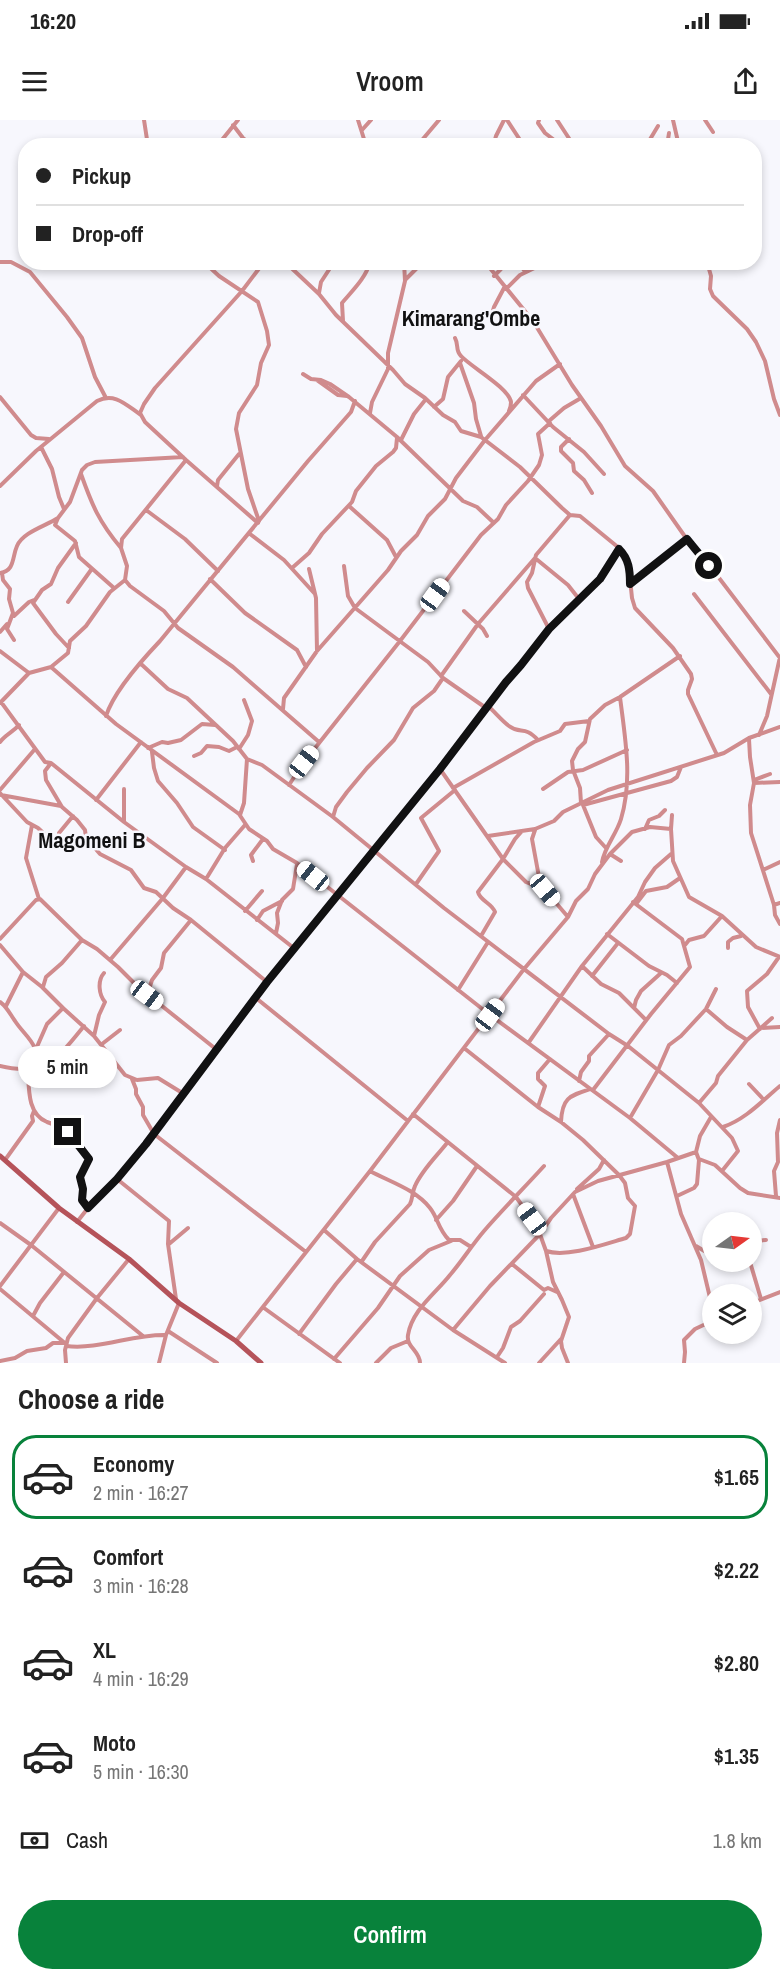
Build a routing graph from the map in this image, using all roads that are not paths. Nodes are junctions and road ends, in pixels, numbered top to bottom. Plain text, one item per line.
1 (144, 120) edge
2 (238, 120) edge
3 (358, 120) edge
4 (370, 120) edge
5 (439, 120) edge
6 (506, 120) edge
7 (532, 120) edge
8 (557, 120) edge
9 (673, 120) edge
10 (705, 120) edge
11 (232, 122) edge
12 (539, 122) edge
13 (658, 126) dead end
14 (362, 130) junction
15 (713, 132) dead end
16 (669, 133) dead end
17 (148, 138) edge
18 (222, 138) edge
19 (243, 138) edge
20 (364, 138) edge
21 (424, 138) edge
22 (496, 138) edge
23 (518, 138) edge
24 (552, 138) edge
25 (569, 138) edge
26 (651, 138) edge
27 (668, 138) edge
28 (677, 138) edge
29 (0, 262) edge
30 (18, 266) edge
31 (26, 270) edge
32 (213, 270) edge
33 (258, 270) edge
34 (294, 270) edge
35 (329, 270) edge
36 (367, 270) edge
37 (404, 270) edge
38 (415, 270) edge
39 (490, 270) edge
40 (500, 270) edge
41 (529, 270) edge
42 (709, 270) edge
43 (525, 272) joint
44 (494, 276) junction
45 (405, 280) junction
46 (505, 289) junction
47 (242, 291) junction
48 (319, 294) junction
49 (491, 317) dead end
50 (343, 321) junction
51 (455, 338) dead end
52 (462, 360) junction
53 (560, 364) junction
54 (388, 365) junction
55 (303, 374) dead end
56 (523, 395) junction
57 (0, 397) edge
58 (106, 398) junction
59 (581, 398) junction
60 (426, 399) junction
61 (355, 401) junction
62 (434, 407) junction
63 (370, 413) junction
64 (508, 413) junction
65 (141, 415) junction
66 (780, 415) edge
67 (549, 422) junction
68 (397, 436) junction
69 (50, 439) junction
70 (483, 439) junction
71 (569, 439) junction
72 (401, 440) junction
73 (41, 447) junction
74 (240, 453) junction
75 (184, 458) junction
76 (81, 473) junction
77 (604, 474) dead end
78 (531, 477) junction
79 (0, 486) edge
80 (217, 487) junction
81 (450, 489) junction
82 (592, 493) dead end
83 (349, 506) junction
84 (65, 509) junction
85 (146, 510) junction
86 (570, 515) junction
87 (58, 518) junction
88 (258, 522) junction
89 (494, 523) junction
90 (250, 534) junction
91 (687, 539) junction
92 (244, 540) junction
93 (258, 541) junction
94 (76, 543) junction
95 (121, 548) junction
96 (619, 549) junction
97 (396, 558) junction
98 (535, 558) junction
99 (344, 566) dead end
100 (292, 568) junction
101 (309, 569) dead end
102 (91, 570) junction
103 (218, 571) junction
104 (1, 573) edge
105 (210, 579) junction
106 (125, 580) junction
107 (630, 584) junction
108 (114, 588) junction
109 (315, 594) junction
110 (694, 594) dead end
111 (579, 599) junction
112 (34, 600) junction
113 (68, 602) dead end
114 (356, 608) junction
115 (464, 611) dead end
116 (12, 617) junction
117 (174, 624) junction
118 (478, 624) junction
119 (549, 629) junction
120 (0, 632) edge
121 (487, 636) dead end
122 (14, 640) dead end
123 (400, 641) junction
124 (69, 648) junction
125 (0, 651) edge
126 (317, 651) junction
127 (680, 656) junction
128 (780, 658) edge
129 (140, 663) junction
130 (51, 667) junction
131 (307, 667) junction
132 (29, 673) junction
133 (442, 677) junction
134 (771, 694) junction
135 (620, 697) junction
136 (244, 700) dead end
137 (1, 702) edge
138 (487, 706) junction
139 (283, 709) junction
140 (106, 716) junction
141 (589, 721) junction
142 (19, 725) junction
143 (216, 725) junction
144 (780, 727) edge
145 (759, 735) junction
146 (749, 738) junction
147 (538, 740) junction
148 (0, 742) edge
149 (141, 742) junction
150 (320, 742) junction
151 (238, 748) junction
152 (35, 749) junction
153 (150, 750) junction
154 (627, 750) junction
155 (717, 755) junction
156 (194, 756) dead end
157 (247, 759) junction
158 (51, 764) junction
159 (681, 766) junction
160 (440, 769) junction
161 (573, 770) junction
162 (770, 774) dead end
163 (754, 781) junction
164 (780, 782) edge
165 (627, 784) junction
166 (289, 785) junction
167 (124, 789) dead end
168 (454, 789) junction
169 (543, 789) dead end
170 (0, 791) edge
171 (625, 794) junction
172 (96, 800) junction
173 (581, 804) junction
174 (62, 807) junction
175 (665, 810) dead end
176 (240, 815) junction
177 (672, 815) dead end
178 (73, 816) junction
179 (333, 817) junction
180 (124, 822) junction
181 (32, 825) junction
182 (245, 825) junction
183 (535, 829) junction
184 (644, 829) junction
185 (671, 829) junction
186 (522, 831) junction
187 (59, 833) dead end
188 (488, 836) junction
189 (263, 839) junction
190 (51, 840) dead end
191 (606, 849) junction
192 (225, 850) junction
193 (372, 850) junction
194 (672, 853) junction
195 (610, 854) junction
196 (503, 859) junction
197 (253, 861) dead end
198 (621, 861) dead end
199 (780, 862) edge
200 (297, 863) junction
201 (602, 865) junction
202 (186, 867) junction
203 (764, 870) junction
204 (680, 878) junction
205 (206, 879) junction
206 (416, 884) junction
207 (541, 888) junction
208 (262, 891) dead end
209 (337, 894) junction
210 (163, 898) junction
211 (39, 899) junction
212 (282, 900) junction
213 (635, 903) junction
214 (780, 903) edge
215 (774, 905) junction
216 (245, 911) junction
217 (722, 916) junction
218 (568, 917) junction
219 (191, 920) junction
220 (257, 920) junction
221 (780, 924) edge
222 (276, 933) junction
223 (607, 934) junction
224 (481, 936) junction
225 (742, 936) junction
226 (0, 939) edge
227 (82, 939) junction
228 (488, 942) junction
229 (618, 943) junction
230 (0, 945) edge
231 (685, 945) junction
232 (728, 948) dead end
233 (295, 949) junction
234 (780, 957) edge
235 (110, 960) junction
236 (582, 966) junction
237 (524, 969) junction
238 (23, 972) junction
239 (662, 972) junction
240 (104, 973) dead end
241 (592, 976) junction
242 (267, 982) junction
243 (677, 984) junction
244 (42, 987) junction
245 (716, 989) dead end
246 (458, 990) junction
247 (147, 995) junction
248 (560, 996) junction
249 (256, 998) junction
250 (0, 1002) edge
251 (6, 1006) junction
252 (63, 1008) junction
253 (706, 1009) junction
254 (634, 1010) junction
255 (490, 1015) junction
256 (772, 1018) dead end
257 (646, 1020) junction
258 (84, 1026) junction
259 (780, 1027) edge
260 (760, 1029) junction
261 (120, 1030) dead end
262 (609, 1034) junction
263 (94, 1036) junction
264 (747, 1040) junction
265 (529, 1042) junction
266 (102, 1044) junction
267 (628, 1046) junction
268 (464, 1048) junction
269 (35, 1051) junction
270 (218, 1051) junction
271 (550, 1059) junction
272 (0, 1066) edge
273 (33, 1069) junction
274 (658, 1070) junction
275 (28, 1071) junction
276 (132, 1079) junction
277 (579, 1081) junction
278 (749, 1084) dead end
279 (780, 1086) edge
280 (592, 1090) junction
281 (184, 1094) junction
282 (764, 1100) junction
283 (699, 1103) junction
284 (538, 1107) junction
285 (34, 1110) junction
286 (413, 1114) junction
287 (711, 1117) junction
288 (630, 1118) junction
289 (780, 1120) edge
290 (408, 1121) junction
291 (561, 1122) junction
292 (723, 1127) junction
293 (154, 1134) junction
294 (447, 1143) junction
295 (696, 1152) junction
296 (3, 1158) edge
297 (678, 1158) junction
298 (699, 1159) junction
299 (604, 1160) junction
300 (667, 1162) junction
301 (477, 1166) junction
302 (543, 1166) dead end
303 (370, 1171) junction
304 (722, 1171) junction
305 (619, 1175) junction
306 (117, 1179) junction
307 (412, 1192) junction
308 (574, 1193) junction
309 (677, 1196) junction
310 (516, 1197) junction
311 (778, 1197) edge
312 (59, 1208) junction
313 (88, 1208) junction
314 (436, 1220) junction
315 (78, 1222) junction
316 (0, 1223) edge
317 (188, 1228) dead end
318 (324, 1230) junction
319 (540, 1234) junction
320 (762, 1240) edge
321 (766, 1240) dead end
322 (451, 1241) junction
323 (168, 1244) junction
324 (32, 1245) junction
325 (696, 1246) junction
326 (471, 1247) junction
327 (593, 1247) junction
328 (702, 1250) edge
329 (546, 1251) junction
330 (306, 1252) junction
331 (129, 1259) junction
332 (359, 1260) junction
333 (701, 1260) joint
334 (512, 1264) junction
335 (64, 1272) junction
336 (707, 1284) edge
337 (393, 1286) junction
338 (1, 1291) edge
339 (558, 1292) junction
340 (780, 1292) edge
341 (544, 1294) dead end
342 (97, 1298) junction
343 (762, 1299) edge
344 (178, 1301) junction
345 (421, 1306) junction
346 (264, 1308) junction
347 (33, 1316) junction
348 (702, 1326) edge
349 (453, 1330) junction
350 (167, 1333) junction
351 (299, 1334) junction
352 (143, 1336) junction
353 (562, 1337) junction
354 (236, 1341) junction
355 (408, 1341) junction
356 (66, 1344) junction
357 (496, 1357) junction
358 (334, 1359) junction
359 (0, 1361) edge
360 (66, 1363) edge
361 (159, 1363) edge
362 (217, 1363) edge
363 (261, 1363) edge
364 (340, 1363) edge
365 (376, 1363) edge
366 (421, 1363) edge
367 (505, 1363) edge
368 (539, 1363) edge
369 (568, 1363) edge
370 (684, 1363) edge

1 - 17 street
2 - 11 street
3 - 14 street
4 - 14 street
5 - 21 street
6 - 22 street
6 - 23 street
7 - 12 street
8 - 25 street
9 - 28 street
10 - 15 street
11 - 18 street
11 - 19 street
12 - 24 street
13 - 26 street
14 - 20 street
16 - 27 street
29 - 30 street
31 - 58 street
32 - 47 street
33 - 47 street
34 - 48 street
35 - 48 street
36 - 50 street
37 - 45 street
38 - 45 street
39 - 44 street
40 - 44 street
41 - 43 street
42 - 66 street
43 - 46 street
44 - 46 street
45 - 54 street
46 - 49 street
46 - 53 street
47 - 65 street
47 - 74 street
48 - 50 street
50 - 54 street
51 - 52 street
52 - 62 street
52 - 64 street
52 - 70 street
53 - 56 street
53 - 59 street
54 - 60 street
54 - 63 street
55 - 61 street
56 - 64 street
56 - 67 street
57 - 69 street
58 - 65 street
58 - 69 street
59 - 67 street
59 - 91 street
60 - 62 street
60 - 72 street
61 - 63 street
61 - 88 street
62 - 70 street
63 - 68 street
64 - 70 street
65 - 75 street
67 - 71 street
67 - 78 street
68 - 72 street
68 - 83 street
69 - 73 street
70 - 78 street
70 - 81 street
71 - 77 street
71 - 82 street
72 - 81 street
73 - 79 street
73 - 84 street
74 - 80 street
74 - 88 street
75 - 76 street
75 - 80 street
75 - 85 street
76 - 84 street
76 - 95 street
78 - 86 street
78 - 89 street
80 - 88 street
81 - 89 street
81 - 97 street
83 - 97 street
83 - 100 street
84 - 87 street
85 - 95 street
85 - 103 street
86 - 96 street
86 - 98 street
87 - 94 street
87 - 104 street
88 - 90 street
89 - 123 street
90 - 92 street
90 - 93 street
91 - 107 street
91 - 128 street
92 - 93 street
92 - 103 street
93 - 100 street
94 - 102 street
94 - 112 street
95 - 106 street
96 - 107 street
96 - 111 street
97 - 114 street
98 - 111 street
98 - 118 street
98 - 119 street
99 - 114 street
100 - 109 street
101 - 109 street
102 - 108 street
102 - 113 street
103 - 105 street
104 - 116 street
105 - 117 street
105 - 131 street
106 - 108 street
106 - 117 street
107 - 127 street
108 - 124 street
109 - 126 street
110 - 134 street
111 - 119 street
112 - 116 street
112 - 124 street
114 - 123 street
114 - 126 street
115 - 118 street
116 - 120 street
116 - 122 street
117 - 129 street
117 - 139 street
118 - 121 street
118 - 133 street
119 - 138 street
123 - 133 street
123 - 150 street
124 - 130 street
125 - 132 street
126 - 131 street
127 - 135 street
127 - 155 street
128 - 134 street
129 - 140 street
129 - 143 street
130 - 132 street
130 - 140 street
131 - 139 street
132 - 137 street
133 - 138 street
133 - 179 street
134 - 145 street
135 - 141 street
135 - 154 street
136 - 151 street
137 - 142 street
138 - 147 street
138 - 160 street
139 - 150 street
140 - 149 street
141 - 147 street
141 - 161 street
142 - 148 street
142 - 152 street
143 - 151 street
143 - 153 street
144 - 145 street
145 - 146 street
146 - 155 street
146 - 163 street
147 - 168 street
149 - 153 street
149 - 172 street
150 - 166 street
151 - 156 street
151 - 157 street
152 - 158 street
152 - 170 street
153 - 176 street
153 - 192 street
154 - 161 street
154 - 165 street
155 - 159 street
157 - 166 street
157 - 176 street
158 - 172 street
158 - 174 street
159 - 165 street
159 - 171 street
160 - 168 street
160 - 193 street
161 - 169 street
161 - 173 street
162 - 163 street
163 - 164 street
163 - 203 street
165 - 171 street
165 - 173 street
166 - 179 street
167 - 180 street
168 - 188 street
168 - 206 street
170 - 174 street
170 - 181 street
171 - 173 street
171 - 191 street
172 - 180 street
173 - 183 street
173 - 191 street
174 - 178 street
175 - 184 street
176 - 182 street
177 - 185 street
178 - 187 street
178 - 210 street
179 - 193 street
180 - 202 street
181 - 190 street
181 - 211 street
182 - 189 street
182 - 192 street
183 - 186 street
183 - 207 street
184 - 185 street
184 - 195 street
185 - 194 street
186 - 188 street
186 - 196 street
188 - 196 street
189 - 197 street
189 - 200 street
191 - 201 street
192 - 205 street
193 - 206 street
193 - 209 street
194 - 204 street
194 - 213 street
195 - 198 street
195 - 201 street
196 - 207 street
196 - 224 street
199 - 203 street
200 - 209 street
200 - 212 street
201 - 218 street
202 - 205 street
202 - 210 street
203 - 215 street
204 - 213 street
204 - 217 street
205 - 216 street
206 - 224 street
207 - 218 street
208 - 216 street
209 - 233 street
209 - 246 street
210 - 219 street
210 - 235 street
211 - 226 street
211 - 227 street
212 - 220 street
212 - 222 street
213 - 223 street
213 - 231 street
214 - 215 street
215 - 221 street
216 - 220 street
217 - 225 street
217 - 231 street
218 - 237 street
219 - 242 street
219 - 247 street
220 - 222 street
222 - 233 street
223 - 229 street
223 - 236 street
224 - 228 street
225 - 232 street
225 - 234 street
227 - 235 street
227 - 244 street
228 - 237 street
228 - 246 street
229 - 239 street
229 - 241 street
230 - 238 street
231 - 243 street
233 - 242 street
234 - 260 street
235 - 247 street
236 - 241 street
236 - 248 street
237 - 248 street
237 - 255 street
238 - 244 street
238 - 251 street
239 - 243 street
239 - 254 street
240 - 263 street
241 - 254 street
242 - 249 street
243 - 257 street
244 - 252 street
245 - 253 street
246 - 255 street
247 - 270 street
248 - 262 street
248 - 265 street
249 - 270 street
249 - 290 street
250 - 251 street
251 - 269 street
252 - 258 street
252 - 269 street
253 - 264 street
253 - 274 street
254 - 257 street
255 - 265 street
255 - 268 street
256 - 260 street
257 - 267 street
258 - 263 street
258 - 273 street
259 - 260 street
260 - 264 street
261 - 266 street
262 - 267 street
262 - 277 street
263 - 266 street
264 - 283 street
265 - 271 street
266 - 276 street
267 - 274 street
267 - 280 street
268 - 284 street
268 - 286 street
269 - 273 street
270 - 281 street
271 - 277 street
271 - 284 street
272 - 275 street
273 - 275 street
274 - 283 street
274 - 288 street
275 - 285 street
276 - 281 street
276 - 293 street
277 - 280 street
278 - 282 street
279 - 282 street
280 - 288 street
280 - 291 street
281 - 293 street
282 - 292 street
283 - 287 street
284 - 291 street
285 - 296 street
285 - 313 street
286 - 290 street
286 - 294 street
287 - 292 street
287 - 295 street
288 - 297 street
289 - 311 street
290 - 303 street
291 - 299 street
292 - 304 street
293 - 306 street
293 - 330 street
294 - 301 street
294 - 307 street
295 - 297 street
295 - 298 street
296 - 312 main road
297 - 300 street
298 - 304 street
298 - 309 street
299 - 305 street
299 - 308 street
300 - 305 street
300 - 309 street
301 - 310 street
301 - 314 street
302 - 310 street
303 - 307 street
303 - 318 street
304 - 311 street
305 - 308 street
305 - 327 street
306 - 313 street
306 - 323 street
307 - 314 street
307 - 332 street
308 - 319 street
308 - 327 street
309 - 325 street
310 - 319 street
310 - 326 street
312 - 315 main road
312 - 324 street
313 - 315 street
314 - 322 street
315 - 331 main road
316 - 324 street
317 - 323 street
318 - 330 street
318 - 332 street
319 - 329 street
319 - 334 street
320 - 321 street
322 - 326 street
322 - 337 street
323 - 344 street
324 - 335 street
324 - 338 street
325 - 328 street
325 - 333 street
326 - 345 street
327 - 329 street
329 - 339 street
330 - 346 street
331 - 342 street
331 - 344 main road
332 - 337 street
332 - 351 street
333 - 336 street
334 - 339 street
334 - 349 street
335 - 342 street
335 - 347 street
337 - 345 street
337 - 358 street
338 - 347 street
339 - 353 street
340 - 343 street
341 - 357 street
342 - 352 street
342 - 356 street
344 - 350 street
344 - 354 main road
345 - 349 street
345 - 355 street
346 - 351 street
346 - 354 street
347 - 356 street
348 - 370 street
349 - 357 street
350 - 352 street
350 - 361 street
350 - 362 street
351 - 358 street
352 - 356 street
353 - 368 street
353 - 369 street
354 - 363 main road
355 - 365 street
355 - 366 street
356 - 359 street
356 - 360 street
357 - 367 street
358 - 364 street

